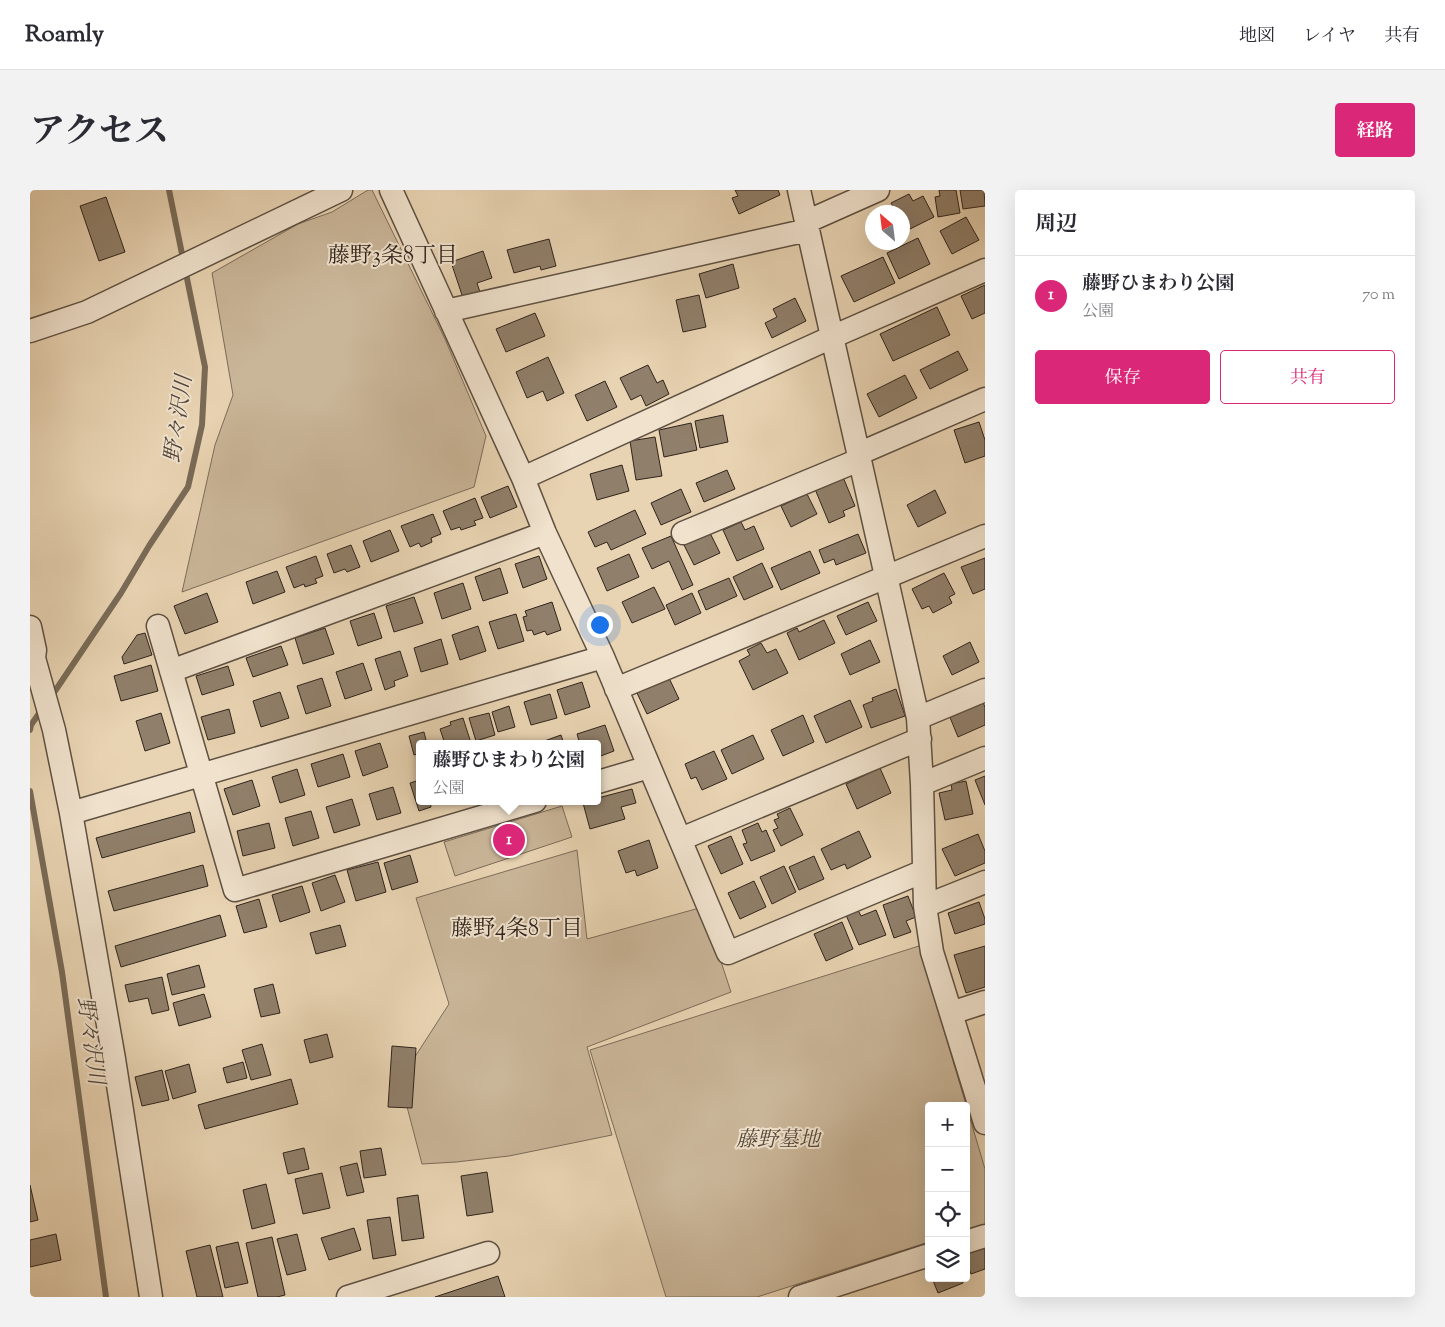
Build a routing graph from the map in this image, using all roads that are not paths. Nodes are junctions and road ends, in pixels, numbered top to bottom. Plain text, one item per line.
1 (341, 190) edge
2 (391, 190) edge
3 (799, 190) edge
4 (878, 190) edge
5 (807, 226) junction
6 (985, 270) edge
7 (446, 311) junction
8 (30, 330) edge
9 (832, 336) junction
10 (985, 399) edge
11 (858, 457) junction
12 (523, 478) junction
13 (546, 532) junction
14 (683, 533) dead end
15 (985, 536) edge
16 (887, 577) junction
17 (158, 626) dead end
18 (30, 627) edge
19 (603, 657) junction
20 (171, 671) junction
21 (616, 689) junction
22 (985, 690) edge
23 (919, 729) junction
24 (985, 758) edge
25 (649, 767) junction
26 (200, 774) junction
27 (601, 781) edge
28 (922, 784) junction
29 (522, 805) edge
30 (71, 812) junction
31 (680, 840) junction
32 (924, 871) junction
33 (985, 882) edge
34 (925, 906) junction
35 (985, 1002) edge
36 (951, 1013) junction
37 (985, 1123) edge
38 (985, 1236) edge
39 (970, 1241) edge
40 (488, 1254) dead end
41 (925, 1255) edge
42 (151, 1297) edge
43 (348, 1297) edge
44 (800, 1297) edge

1 - 8 street
2 - 7 street
3 - 5 street
4 - 5 street
5 - 7 street
5 - 9 street
6 - 9 street
7 - 12 street
9 - 11 street
9 - 12 street
10 - 11 street
11 - 14 street
11 - 16 street
12 - 13 street
13 - 19 street
13 - 20 street
15 - 16 street
16 - 21 street
16 - 23 street
17 - 20 street
18 - 30 street
19 - 21 street
19 - 26 street
20 - 26 street
21 - 25 street
22 - 23 street
23 - 28 street
23 - 31 street
24 - 28 street
25 - 27 street
25 - 31 street
26 - 29 street
26 - 30 street
28 - 32 street
30 - 42 street
31 - 32 street
32 - 34 street
33 - 34 street
34 - 36 street
35 - 36 street
36 - 37 street
38 - 39 street
40 - 43 street
41 - 44 street

